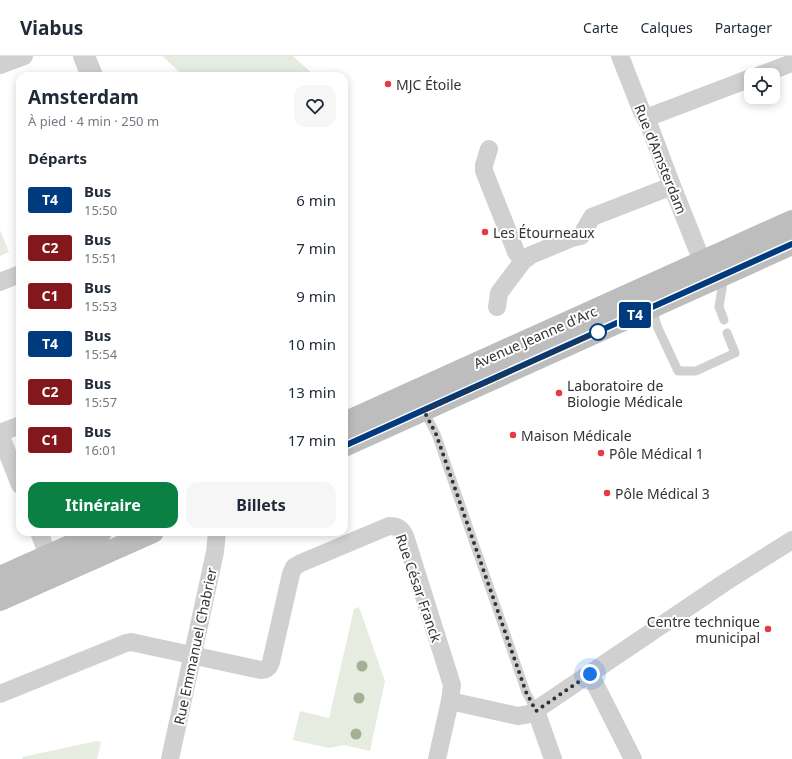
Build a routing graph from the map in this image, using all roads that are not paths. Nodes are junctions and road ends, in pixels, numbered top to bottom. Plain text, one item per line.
1 (24, 56) edge
2 (84, 56) edge
3 (620, 56) edge
4 (792, 63) edge
5 (0, 66) edge
6 (779, 68) edge
7 (90, 72) edge
8 (744, 81) edge
9 (646, 118) junction
10 (489, 149) dead end
11 (672, 186) junction
12 (792, 221) edge
13 (792, 244) edge
14 (523, 261) junction
15 (702, 261) junction
16 (725, 274) junction
17 (16, 276) edge
18 (0, 282) edge
19 (653, 295) junction
20 (497, 307) dead end
21 (724, 320) dead end
22 (727, 333) dead end
23 (424, 411) junction
24 (348, 421) edge
25 (16, 428) edge
26 (0, 434) edge
27 (348, 444) edge
28 (16, 475) edge
29 (41, 536) edge
30 (95, 536) edge
31 (141, 536) edge
32 (217, 536) edge
33 (792, 540) edge
34 (52, 565) junction
35 (0, 577) edge
36 (0, 600) edge
37 (194, 655) junction
38 (590, 674) junction
39 (0, 694) edge
40 (450, 701) junction
41 (536, 711) junction
42 (170, 759) edge
43 (437, 759) edge
44 (553, 759) edge
45 (633, 759) edge

1 - 5 street
2 - 7 street
3 - 9 street, Rue d'Amsterdam
4 - 6 street
8 - 9 street
9 - 11 street, Rue d'Amsterdam
10 - 14 street
11 - 14 street
11 - 15 street, Rue d'Amsterdam
12 - 15 main road, Avenue Jeanne d'Arc
13 - 16 main road, Avenue Jeanne d'Arc
14 - 20 street
15 - 19 main road, Avenue Jeanne d'Arc
16 - 19 main road, Avenue Jeanne d'Arc
16 - 21 lane
17 - 18 street
19 - 22 lane
19 - 23 main road, Avenue Jeanne d'Arc
19 - 24 main road, Avenue Jeanne d'Arc
23 - 27 main road, Avenue Jeanne d'Arc
23 - 41 lane
25 - 26 street
26 - 28 street
29 - 34 street
30 - 34 main road
31 - 34 main road
32 - 37 street, Rue Emmanuel Chabrier
33 - 38 street
34 - 35 main road
34 - 36 main road
37 - 39 street
37 - 40 street, Rue César Franck
37 - 42 street, Rue Emmanuel Chabrier
38 - 41 street
38 - 45 street
40 - 41 street
40 - 43 street, Rue César Franck
41 - 44 street

